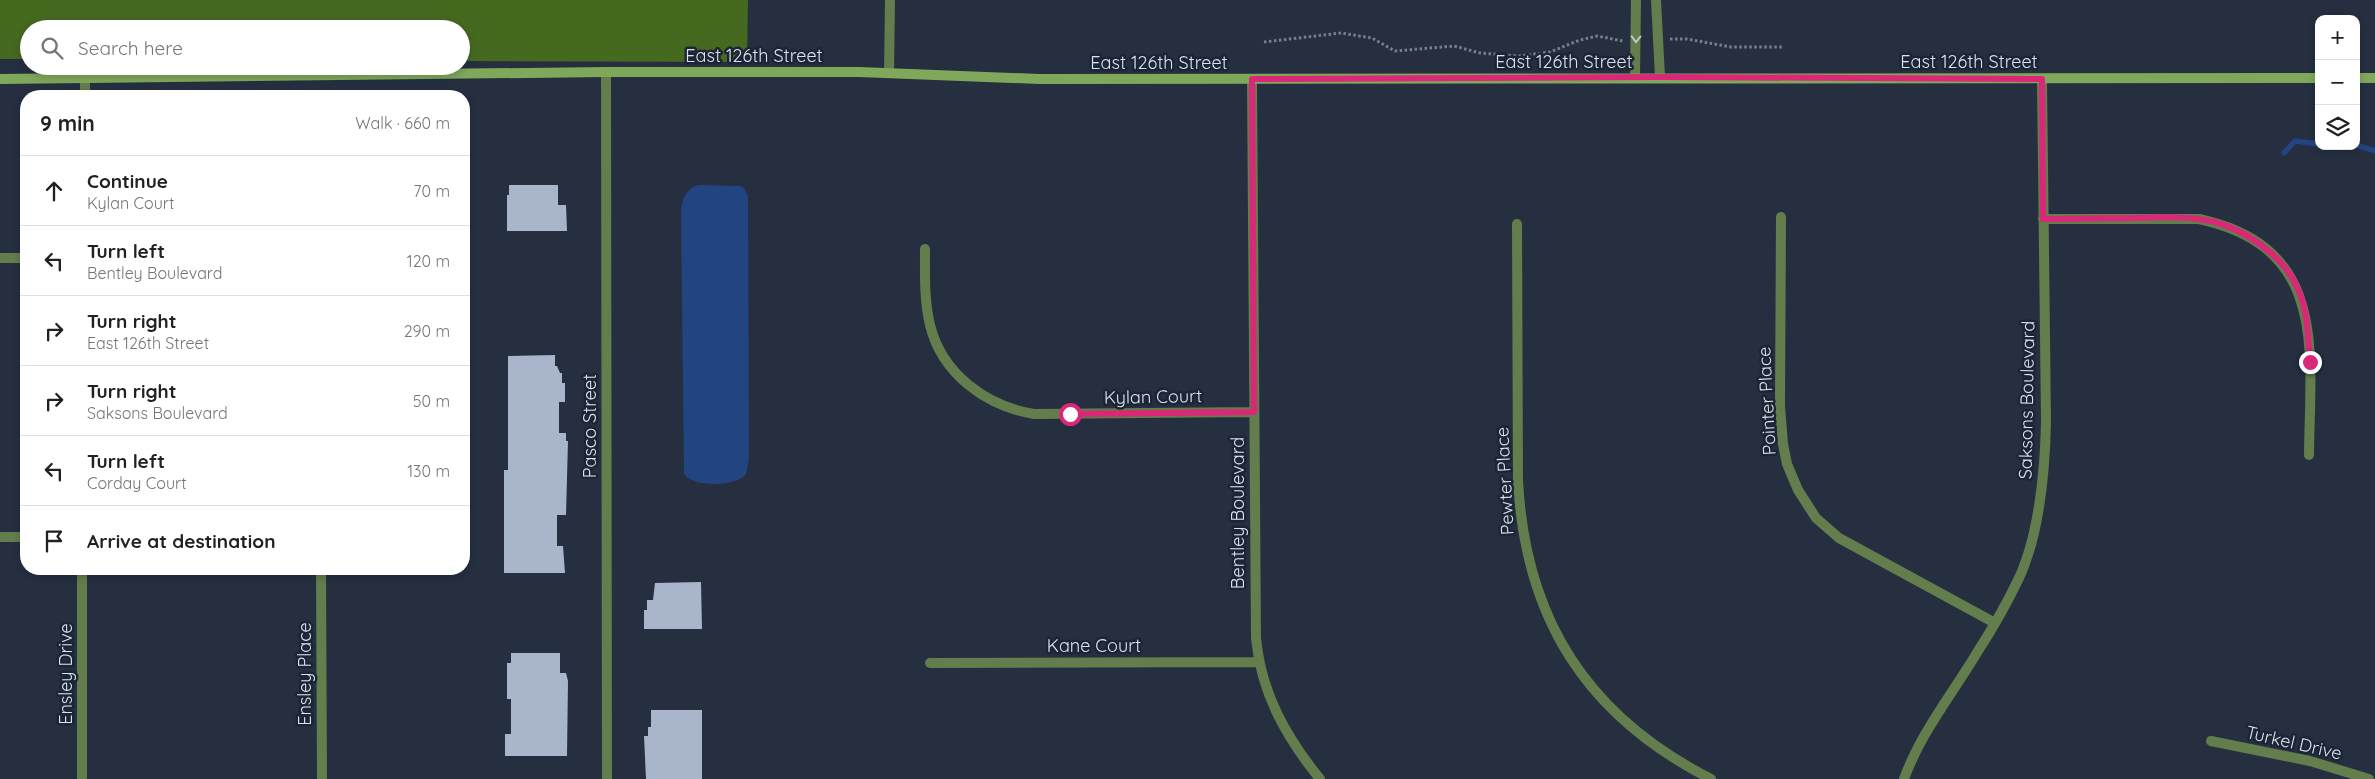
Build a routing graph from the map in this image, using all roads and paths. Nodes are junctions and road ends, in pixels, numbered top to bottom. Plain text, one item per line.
1 (890, 0) edge
2 (1636, 0) edge
3 (1656, 0) edge
4 (1668, 39) dead end
5 (1620, 41) dead end
6 (1264, 42) dead end
7 (1784, 47) dead end
8 (606, 72) junction
9 (889, 73) junction
10 (470, 74) edge
11 (346, 75) edge
12 (1660, 77) junction
13 (85, 78) junction
14 (1635, 78) junction
15 (2315, 78) edge
16 (2360, 78) edge
17 (2375, 78) edge
18 (0, 79) edge
19 (1252, 79) junction
20 (2042, 79) junction
21 (85, 90) edge
22 (1781, 217) dead end
23 (2043, 219) junction
24 (1517, 224) dead end
25 (925, 249) dead end
26 (0, 258) edge
27 (20, 258) edge
28 (1254, 412) junction
29 (2308, 455) dead end
30 (0, 537) edge
31 (20, 537) edge
32 (82, 575) edge
33 (321, 575) edge
34 (1995, 623) junction
35 (1258, 662) junction
36 (930, 663) dead end
37 (2211, 741) dead end
38 (82, 779) edge
39 (322, 779) edge
40 (607, 779) edge
41 (1320, 779) edge
42 (1711, 779) edge
43 (1904, 779) edge
44 (2369, 779) edge

1 - 9 street
2 -> 14 street
3 - 12 street
4 - 7 path
5 - 6 path
8 - 9 main road, East 126th Street
8 - 10 main road, East 126th Street
8 - 40 street, Pasco Street
9 - 19 main road, East 126th Street
11 - 13 main road, East 126th Street
12 - 14 main road, East 126th Street
12 - 20 main road, East 126th Street
13 - 18 main road, East 126th Street
13 - 21 street
14 - 19 main road, East 126th Street
15 - 20 main road, East 126th Street
16 - 17 main road
19 - 28 street, Bentley Boulevard
20 - 23 street, Saksons Boulevard
22 - 34 street, Pointer Place
23 - 29 street
23 - 34 street, Saksons Boulevard
24 - 42 street, Pewter Place
25 - 28 street, Kylan Court
26 - 27 street
28 - 35 street, Bentley Boulevard
30 - 31 street
32 - 38 street, Ensley Drive
33 - 39 street, Ensley Place
34 - 43 street, Saksons Boulevard
35 - 36 street, Kane Court
35 - 41 street, Bentley Boulevard
37 - 44 street, Turkel Drive

